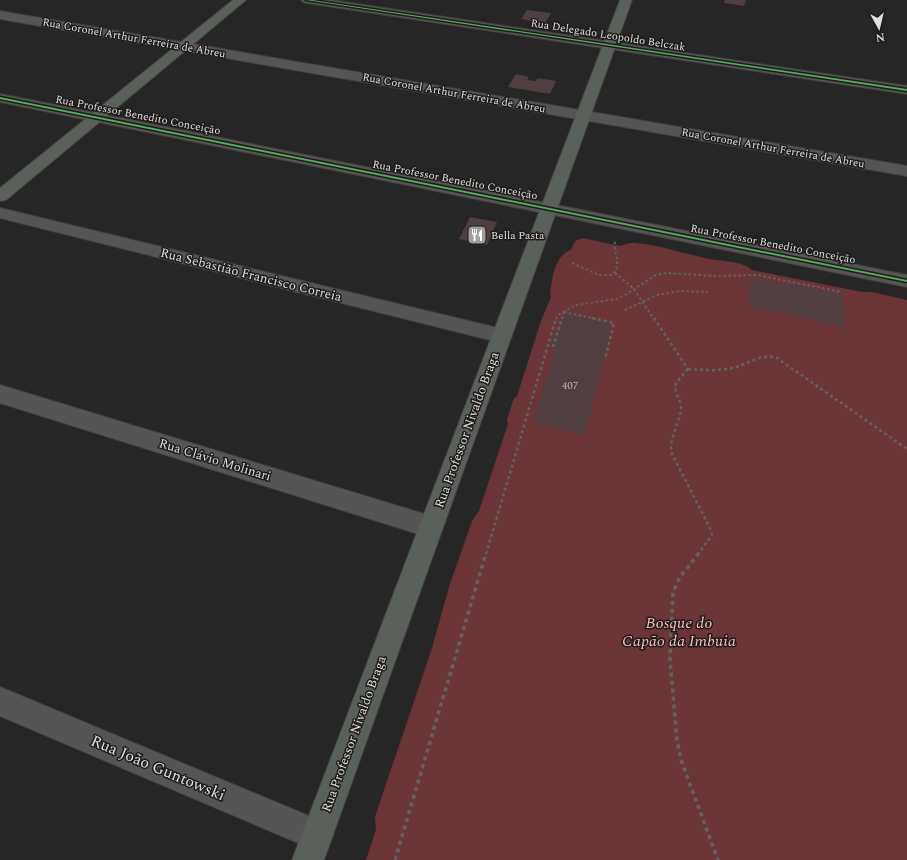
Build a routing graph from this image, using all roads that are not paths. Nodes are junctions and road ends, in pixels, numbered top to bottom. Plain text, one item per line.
1 (240, 0) edge
2 (307, 0) edge
3 (626, 0) edge
4 (0, 14) edge
5 (184, 46) junction
6 (610, 46) junction
7 (907, 90) edge
8 (0, 98) edge
9 (584, 115) junction
10 (97, 117) junction
11 (907, 171) edge
12 (0, 196) edge
13 (549, 209) junction
14 (0, 213) edge
15 (907, 282) edge
16 (502, 336) junction
17 (0, 394) edge
18 (431, 527) junction
19 (0, 701) edge
20 (312, 848) edge

1 - 5 main road
2 - 6 street, Rua Delegado Leopoldo Belczak
3 - 6 main road, Rua Professor Nivaldo Braga
4 - 5 street, Rua Coronel Arthur Ferreira de Abreu
5 - 9 street, Rua Coronel Arthur Ferreira de Abreu
5 - 10 main road
6 - 7 street, Rua Delegado Leopoldo Belczak
6 - 9 main road, Rua Professor Nivaldo Braga
8 - 10 street, Rua Professor Benedito Conceição
9 - 11 street, Rua Coronel Arthur Ferreira de Abreu
9 - 13 main road, Rua Professor Nivaldo Braga
10 - 12 main road
10 - 13 street, Rua Professor Benedito Conceição
13 - 15 street, Rua Professor Benedito Conceição
13 - 16 main road, Rua Professor Nivaldo Braga
14 - 16 street, Rua Sebastião Francisco Correia
16 - 18 main road, Rua Professor Nivaldo Braga
17 - 18 street, Rua Clávio Molinari
18 - 20 main road, Rua Professor Nivaldo Braga
19 - 20 street, Rua João Guntowski

